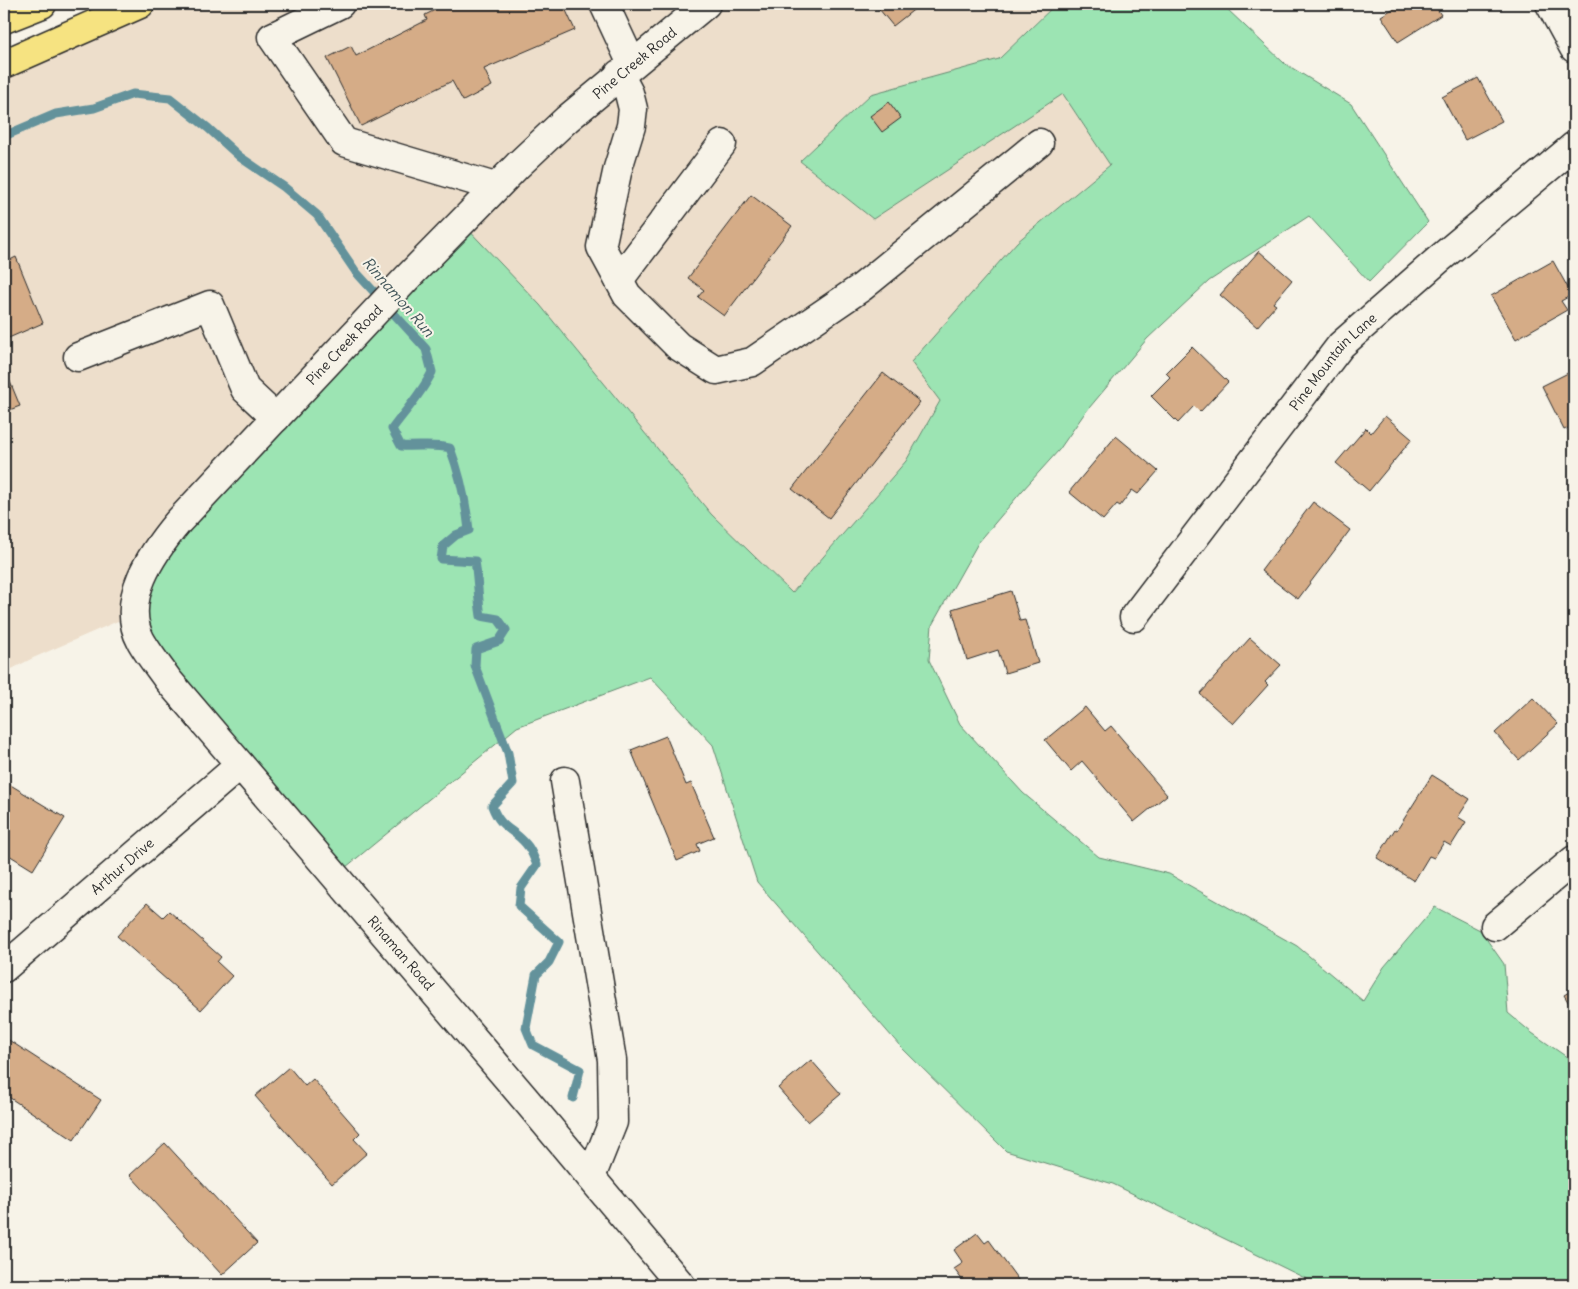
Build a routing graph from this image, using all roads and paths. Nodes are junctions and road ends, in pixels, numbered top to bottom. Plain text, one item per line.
1 (42, 4) edge
2 (140, 4) edge
3 (340, 4) edge
4 (604, 4) edge
5 (706, 4) edge
6 (1550, 4) edge
7 (4, 20) edge
8 (1574, 48) edge
9 (4, 64) edge
10 (625, 69) junction
11 (1039, 143) dead end
12 (722, 144) dead end
13 (1574, 146) edge
14 (495, 187) junction
15 (619, 280) junction
16 (78, 357) dead end
17 (276, 418) junction
18 (134, 614) joint
19 (1134, 618) dead end
20 (240, 765) junction
21 (565, 781) dead end
22 (1574, 860) edge
23 (1495, 926) dead end
24 (4, 968) edge
25 (591, 1177) junction
26 (681, 1285) edge

1 - 7 highway
2 - 9 highway
3 - 14 street
4 - 10 street
5 - 10 street, Pine Creek Road
6 - 8 street
10 - 14 street, Pine Creek Road
10 - 15 street
11 - 15 street
12 - 15 street
13 - 19 street, Pine Mountain Lane
14 - 17 street, Pine Creek Road
16 - 17 street
17 - 18 street, Pine Creek Road
18 - 20 street, Rinaman Road
20 - 24 street, Arthur Drive
20 - 25 street, Rinaman Road
21 - 25 street
22 - 23 street
25 - 26 street, Rinaman Road

